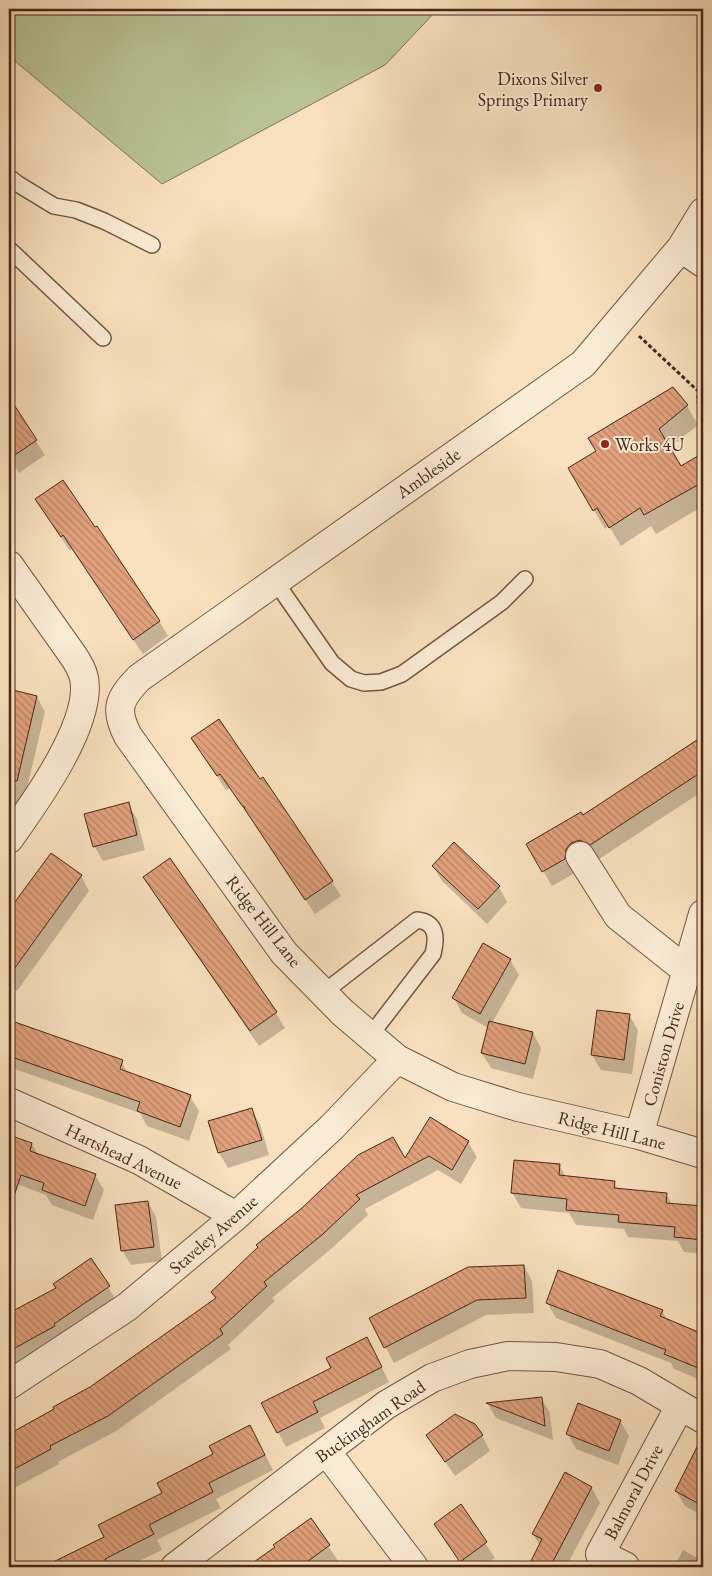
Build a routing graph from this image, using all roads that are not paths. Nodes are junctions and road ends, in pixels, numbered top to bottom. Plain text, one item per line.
1 (9, 176) edge
2 (703, 212) edge
3 (152, 245) dead end
4 (681, 248) junction
5 (9, 249) edge
6 (703, 263) edge
7 (103, 338) dead end
8 (9, 565) edge
9 (525, 579) dead end
10 (275, 581) junction
11 (84, 690) junction
12 (122, 701) junction
13 (9, 839) edge
14 (580, 856) dead end
15 (703, 914) edge
16 (687, 971) junction
17 (323, 993) junction
18 (370, 1036) junction
19 (398, 1059) junction
20 (9, 1102) edge
21 (639, 1135) junction
22 (703, 1154) edge
23 (236, 1216) junction
24 (9, 1385) edge
25 (680, 1406) junction
26 (703, 1419) edge
27 (326, 1451) junction
28 (625, 1566) edge
29 (175, 1567) edge
30 (414, 1567) edge

1 - 3 lane
2 - 4 street, Ambleside
4 - 6 street
4 - 10 street, Ambleside
5 - 7 lane
8 - 11 street
9 - 10 lane
10 - 12 street, Ambleside
11 - 12 street
11 - 13 street
12 - 17 street, Ridge Hill Lane
14 - 16 street
15 - 16 street, Coniston Drive
16 - 21 street, Coniston Drive
17 - 18 street, Ridge Hill Lane
17 - 18 lane
18 - 19 street, Ridge Hill Lane
19 - 21 street, Ridge Hill Lane
19 - 23 street, Staveley Avenue
20 - 23 street, Hartshead Avenue
21 - 22 street, Ridge Hill Lane
23 - 24 street, Staveley Avenue
25 - 26 street, Buckingham Road
25 - 27 street, Buckingham Road
25 - 28 street, Balmoral Drive
27 - 29 street, Buckingham Road
27 - 30 street

